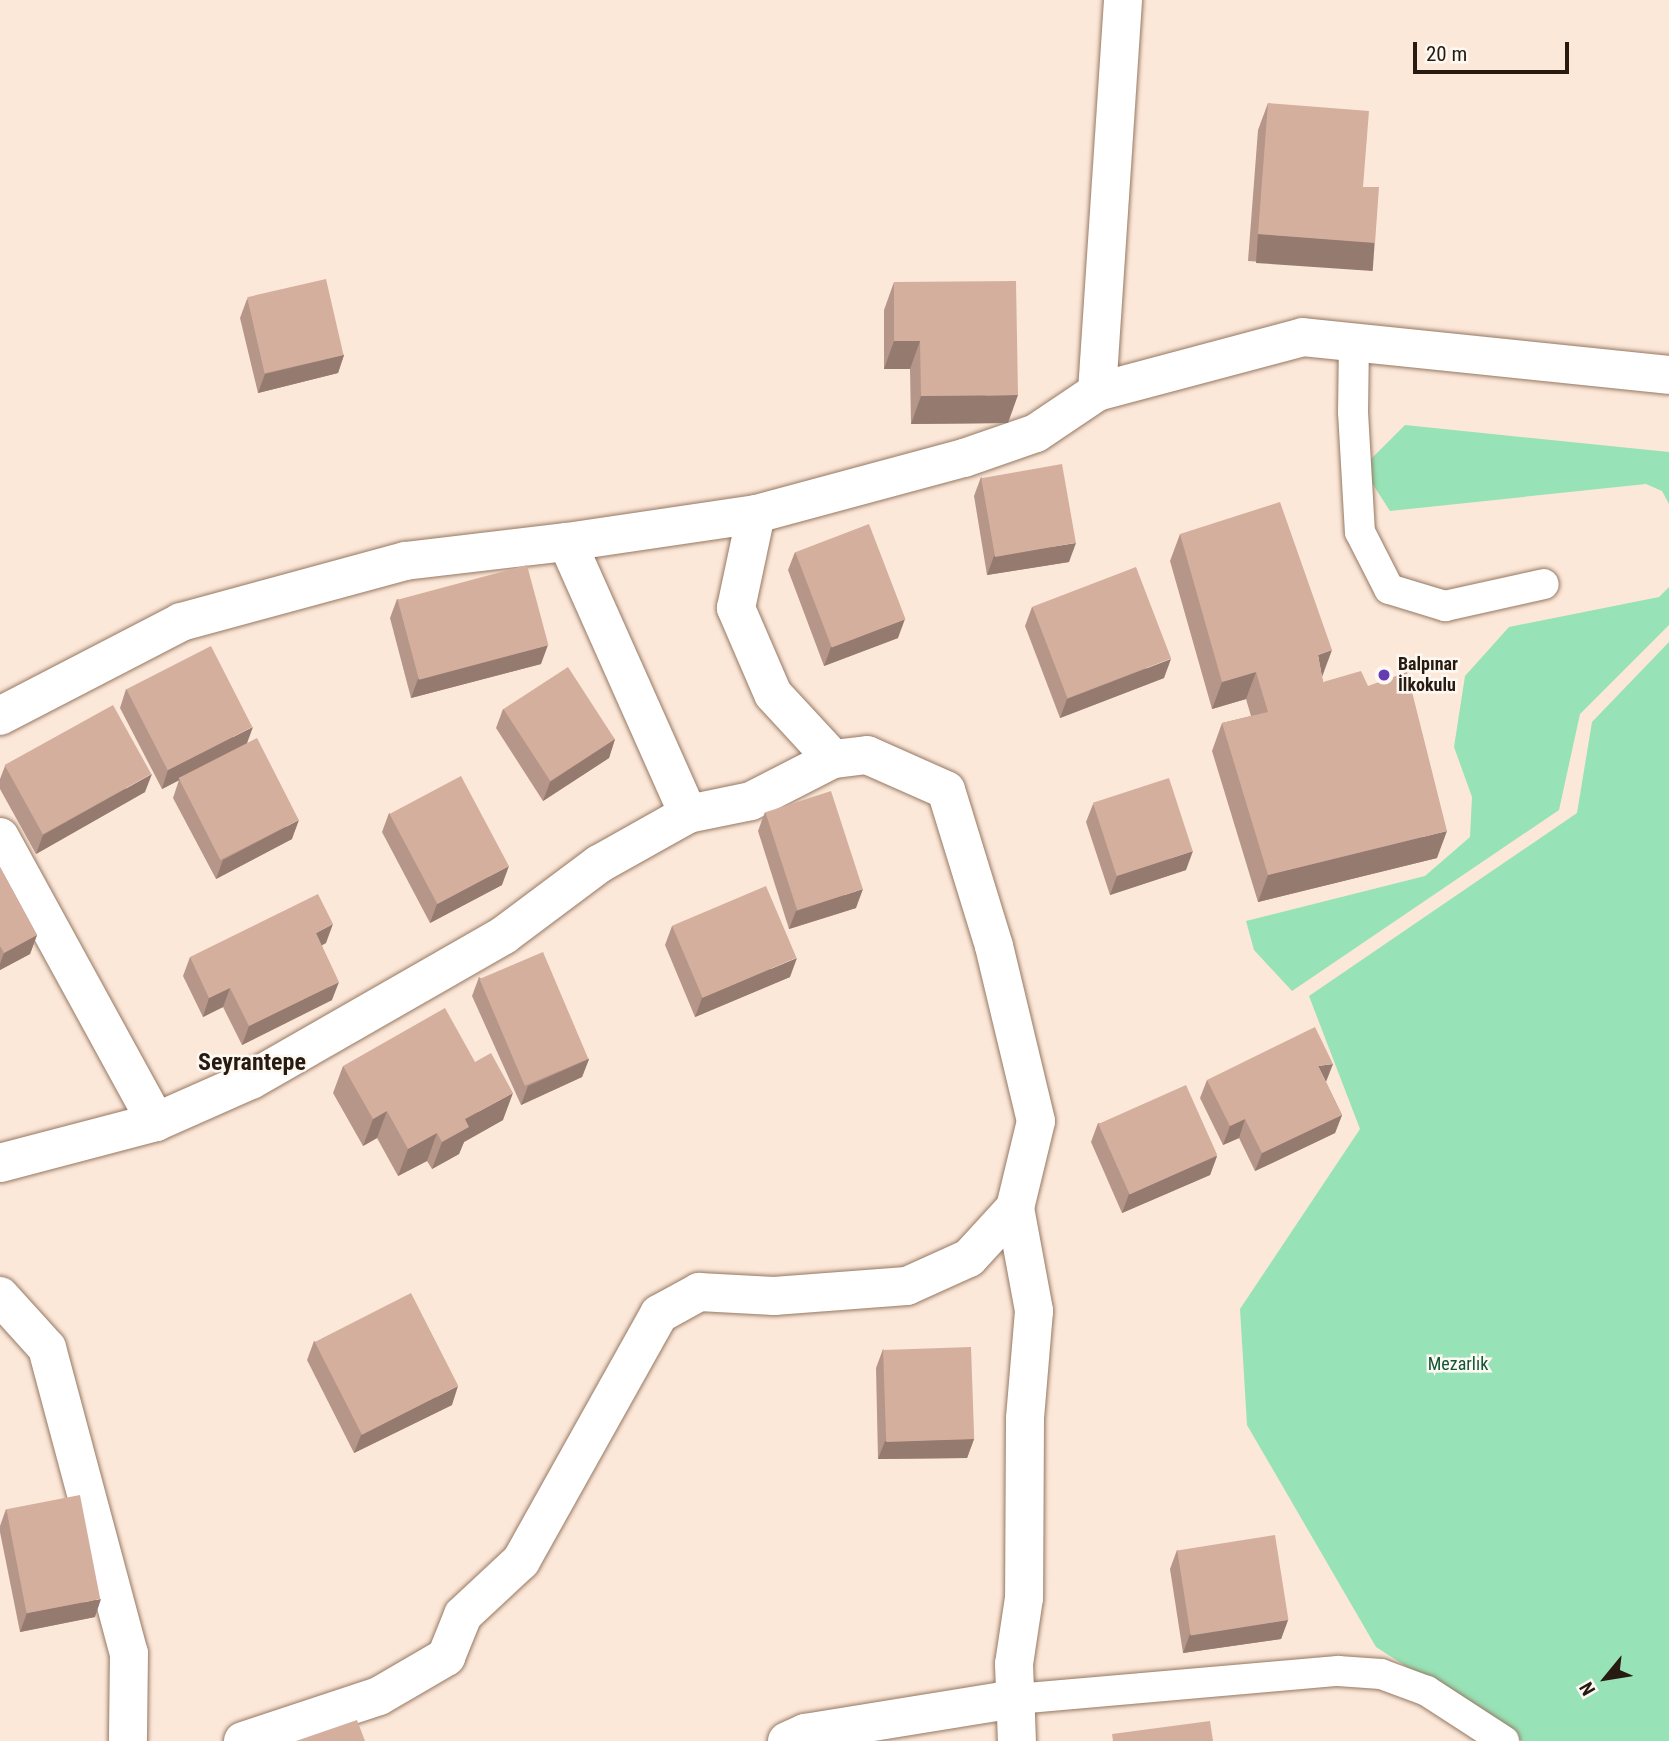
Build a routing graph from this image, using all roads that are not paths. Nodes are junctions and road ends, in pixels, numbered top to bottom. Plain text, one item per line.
1 (1123, 0) edge
2 (1354, 342) junction
3 (1669, 375) edge
4 (1097, 391) junction
5 (756, 514) junction
6 (567, 542) junction
7 (1544, 584) dead end
8 (0, 716) edge
9 (833, 760) junction
10 (688, 814) junction
11 (0, 836) edge
12 (156, 1122) junction
13 (0, 1163) edge
14 (1015, 1208) junction
15 (0, 1296) edge
16 (1016, 1699) junction
17 (128, 1741) edge
18 (243, 1741) edge
19 (787, 1741) edge
20 (1017, 1741) edge
21 (1504, 1741) edge

1 - 4 street
2 - 3 street
2 - 4 street
2 - 7 lane
4 - 5 street
5 - 6 street
5 - 9 street
6 - 8 street
6 - 10 street
9 - 10 street
9 - 14 street
10 - 12 street
11 - 12 street
12 - 13 street
14 - 16 street
14 - 18 street
15 - 17 street
16 - 19 street
16 - 20 street
16 - 21 lane

